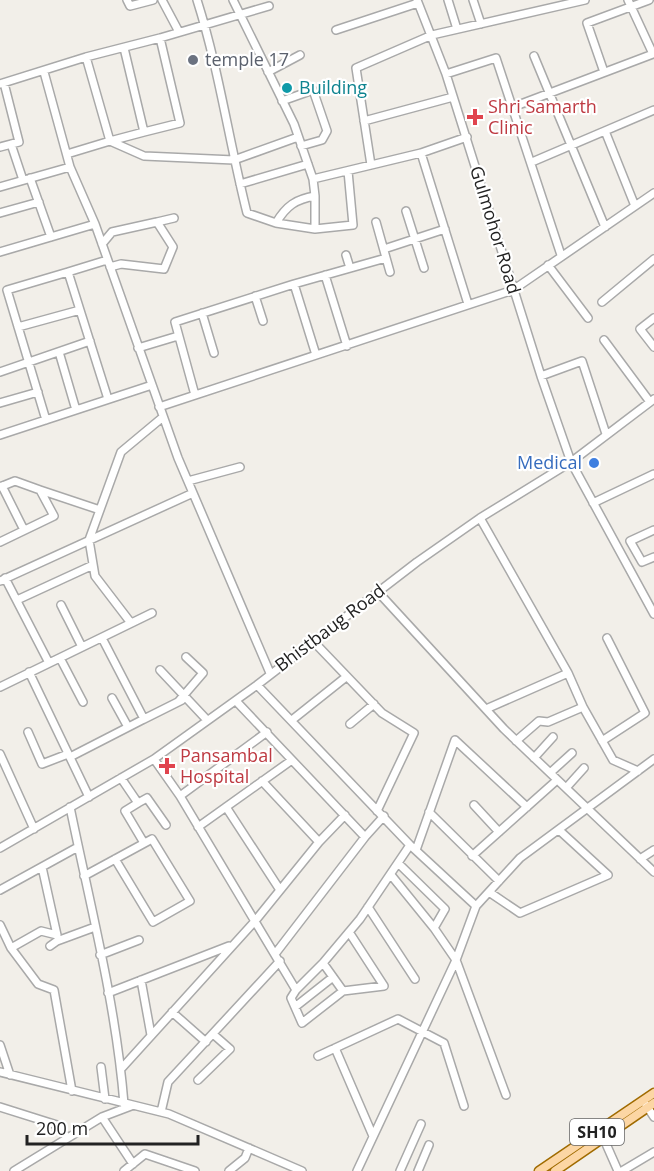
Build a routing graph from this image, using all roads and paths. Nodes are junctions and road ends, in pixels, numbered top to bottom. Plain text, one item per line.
1 (128, 0) edge
2 (153, 0) edge
3 (162, 0) edge
4 (197, 0) edge
5 (233, 0) edge
6 (448, 0) edge
7 (473, 0) edge
8 (585, 0) edge
9 (649, 0) edge
10 (417, 2) edge
11 (567, 2) edge
12 (629, 3) edge
13 (269, 6) dead end
14 (240, 14) junction
15 (205, 24) junction
16 (481, 24) junction
17 (336, 30) dead end
18 (457, 30) junction
19 (179, 32) junction
20 (432, 35) junction
21 (160, 38) junction
22 (124, 48) junction
23 (300, 55) dead end
24 (654, 55) edge
25 (534, 56) dead end
26 (86, 57) junction
27 (44, 72) junction
28 (268, 72) junction
29 (604, 72) junction
30 (446, 74) junction
31 (2, 84) edge
32 (550, 92) junction
33 (453, 97) junction
34 (282, 101) junction
35 (513, 107) junction
36 (654, 110) edge
37 (364, 121) junction
38 (605, 131) junction
39 (144, 132) junction
40 (298, 137) junction
41 (467, 138) junction
42 (110, 141) junction
43 (11, 144) junction
44 (570, 145) junction
45 (301, 146) junction
46 (0, 147) edge
47 (421, 153) junction
48 (67, 154) junction
49 (234, 160) junction
50 (532, 162) junction
51 (308, 164) junction
52 (371, 165) junction
53 (70, 167) junction
54 (348, 171) junction
55 (26, 179) junction
56 (313, 179) junction
57 (240, 184) junction
58 (0, 187) edge
59 (651, 195) edge
60 (315, 196) junction
61 (39, 202) junction
62 (654, 205) edge
63 (635, 206) junction
64 (406, 211) dead end
65 (0, 213) edge
66 (174, 218) dead end
67 (157, 222) junction
68 (376, 222) dead end
69 (276, 223) junction
70 (94, 224) junction
71 (605, 227) junction
72 (315, 229) junction
73 (445, 229) junction
74 (51, 237) junction
75 (415, 239) junction
76 (102, 244) junction
77 (384, 249) junction
78 (0, 252) edge
79 (346, 255) dead end
80 (561, 255) junction
81 (386, 258) junction
82 (654, 259) edge
83 (108, 263) junction
84 (548, 265) junction
85 (350, 268) junction
86 (424, 268) dead end
87 (68, 272) junction
88 (390, 272) dead end
89 (325, 275) junction
90 (294, 284) junction
91 (513, 290) junction
92 (3, 291) edge
93 (255, 296) junction
94 (602, 302) dead end
95 (468, 304) junction
96 (80, 309) junction
97 (202, 313) junction
98 (588, 318) dead end
99 (654, 318) edge
100 (263, 321) dead end
101 (18, 327) junction
102 (178, 336) junction
103 (604, 340) dead end
104 (90, 341) junction
105 (347, 346) junction
106 (654, 347) edge
107 (138, 348) junction
108 (59, 352) junction
109 (214, 354) dead end
110 (316, 355) junction
111 (29, 362) junction
112 (0, 372) edge
113 (541, 376) junction
114 (152, 385) junction
115 (38, 392) junction
116 (195, 395) junction
117 (108, 399) junction
118 (652, 401) edge
119 (0, 403) edge
120 (159, 407) junction
121 (76, 410) junction
122 (163, 417) junction
123 (46, 420) junction
124 (606, 434) junction
125 (0, 435) edge
126 (571, 462) junction
127 (240, 466) dead end
128 (654, 474) edge
129 (188, 481) junction
130 (1, 486) edge
131 (40, 490) junction
132 (193, 493) junction
133 (593, 503) junction
134 (100, 510) junction
135 (480, 518) junction
136 (24, 530) junction
137 (654, 530) edge
138 (89, 540) junction
139 (0, 542) edge
140 (654, 557) edge
141 (93, 565) junction
142 (3, 580) edge
143 (378, 592) junction
144 (16, 600) junction
145 (651, 601) edge
146 (61, 605) dead end
147 (152, 613) dead end
148 (654, 614) edge
149 (131, 623) junction
150 (102, 638) junction
151 (607, 638) dead end
152 (314, 641) junction
153 (82, 647) junction
154 (186, 657) dead end
155 (60, 658) junction
156 (49, 663) junction
157 (160, 670) dead end
158 (29, 672) junction
159 (270, 673) junction
160 (568, 673) junction
161 (346, 677) junction
162 (257, 685) junction
163 (0, 687) edge
164 (185, 696) junction
165 (112, 698) dead end
166 (236, 701) junction
167 (83, 702) dead end
168 (374, 704) junction
169 (583, 707) junction
170 (486, 709) junction
171 (144, 719) junction
172 (207, 720) junction
173 (292, 720) junction
174 (350, 724) dead end
175 (128, 727) junction
176 (28, 732) dead end
177 (267, 732) junction
178 (553, 737) dead end
179 (516, 741) junction
180 (602, 741) junction
181 (572, 753) dead end
182 (0, 754) edge
183 (69, 755) junction
184 (534, 758) junction
185 (154, 759) junction
186 (654, 759) edge
187 (292, 760) junction
188 (584, 768) dead end
189 (638, 771) junction
190 (550, 772) junction
191 (121, 778) junction
192 (557, 780) junction
193 (262, 782) junction
194 (566, 788) junction
195 (89, 796) junction
196 (180, 796) junction
197 (138, 803) junction
198 (474, 805) dead end
199 (70, 807) junction
200 (226, 807) junction
201 (527, 807) junction
202 (589, 809) junction
203 (429, 812) junction
204 (380, 814) junction
205 (345, 815) junction
206 (166, 825) dead end
207 (198, 827) junction
208 (34, 828) junction
209 (559, 830) junction
210 (499, 832) junction
211 (365, 837) junction
212 (319, 842) junction
213 (144, 843) junction
214 (1, 845) edge
215 (78, 847) junction
216 (413, 848) junction
217 (654, 850) edge
218 (472, 856) junction
219 (115, 859) junction
220 (640, 859) junction
221 (398, 863) junction
222 (42, 867) junction
223 (654, 872) edge
224 (390, 875) junction
225 (84, 876) junction
226 (499, 881) junction
227 (0, 890) edge
228 (280, 890) junction
229 (489, 892) junction
230 (476, 906) junction
231 (368, 908) junction
232 (255, 921) junction
233 (0, 925) edge
234 (95, 927) junction
235 (434, 928) junction
236 (349, 932) junction
237 (57, 938) junction
238 (139, 940) dead end
239 (232, 945) junction
240 (50, 946) dead end
241 (11, 948) junction
242 (100, 955) junction
243 (277, 957) junction
244 (456, 960) junction
245 (323, 963) junction
246 (333, 977) junction
247 (415, 979) dead end
248 (141, 980) junction
249 (296, 990) junction
250 (343, 991) junction
251 (108, 993) junction
252 (295, 1006) junction
253 (172, 1012) junction
254 (423, 1032) junction
255 (213, 1034) junction
256 (151, 1035) junction
257 (206, 1042) junction
258 (0, 1045) edge
259 (335, 1048) junction
260 (318, 1056) dead end
261 (101, 1067) dead end
262 (121, 1069) junction
263 (0, 1072) edge
264 (10, 1076) junction
265 (198, 1080) dead end
266 (72, 1091) junction
267 (654, 1092) edge
268 (506, 1095) dead end
269 (105, 1099) junction
270 (648, 1103) edge
271 (124, 1104) junction
272 (133, 1105) junction
273 (464, 1106) dead end
274 (0, 1107) edge
275 (161, 1112) junction
276 (102, 1117) junction
277 (654, 1117) edge
278 (422, 1124) dead end
279 (373, 1136) junction
280 (603, 1137) junction
281 (67, 1138) junction
282 (429, 1145) dead end
283 (249, 1148) junction
284 (654, 1152) edge
285 (133, 1164) junction
286 (174, 1164) junction
287 (14, 1171) edge
288 (124, 1171) edge
289 (166, 1171) edge
290 (195, 1171) edge
291 (229, 1171) edge
292 (302, 1171) edge
293 (357, 1171) edge
294 (400, 1171) edge
295 (418, 1171) edge
296 (540, 1171) edge
297 (555, 1171) edge
298 (620, 1171) edge

1 - 2 street
3 - 19 street
4 - 15 street
5 - 14 street
6 - 18 street
7 - 16 street
8 - 11 street
9 - 12 street
10 - 17 street
10 - 20 street, Gulmohor Road
11 - 16 street
12 - 24 street
12 - 29 street
13 - 14 street
14 - 15 street
14 - 28 street
15 - 19 street
15 - 49 street
16 - 18 street
18 - 20 street
19 - 21 street
20 - 30 street, Gulmohor Road
20 - 37 street
21 - 22 street
21 - 39 street
22 - 26 street
22 - 39 street
23 - 28 street
24 - 29 street
25 - 32 street
26 - 27 street
26 - 42 street
27 - 31 street
27 - 48 street
28 - 34 street
29 - 32 street
30 - 33 street, Gulmohor Road
30 - 35 street
31 - 43 street
32 - 35 street
32 - 44 street
33 - 37 street
33 - 41 street, Gulmohor Road
34 - 40 street
34 - 45 street
35 - 50 street
36 - 38 street
37 - 52 street
38 - 44 street
38 - 63 street
39 - 42 street
40 - 45 street
40 - 49 street
41 - 47 street
41 - 91 street, Gulmohor Road
42 - 48 street
42 - 49 street
43 - 46 street
43 - 55 street
44 - 50 street
44 - 71 street
45 - 51 street
47 - 52 street
47 - 73 street
48 - 53 street
49 - 57 street
50 - 80 street
51 - 56 street
51 - 57 street
52 - 54 street
53 - 55 street
53 - 70 street
54 - 56 street
54 - 72 street
55 - 58 street
55 - 61 street
56 - 60 street
57 - 69 street
59 - 62 street
59 - 63 street
60 - 69 street
60 - 72 street
61 - 65 street
61 - 74 street
63 - 71 street
64 - 75 street
66 - 67 street
67 - 76 street
67 - 83 street
68 - 77 street
69 - 72 street
70 - 74 street
70 - 76 street
71 - 80 street
73 - 75 street
73 - 95 street
74 - 78 street
75 - 77 street
75 - 86 street
76 - 83 street
77 - 81 street
79 - 85 street
80 - 84 street
81 - 85 street
81 - 88 street
82 - 94 street
83 - 87 street
83 - 107 street
84 - 91 street
84 - 98 street
85 - 89 street
87 - 92 street
87 - 96 street
89 - 90 street
89 - 105 street
90 - 93 street
90 - 110 street
91 - 95 street
91 - 113 street, Gulmohor Road
92 - 101 street
93 - 97 street
93 - 100 street
95 - 105 street
96 - 101 street
96 - 104 street
97 - 102 street
97 - 109 street
99 - 106 street
101 - 111 street
102 - 107 street
102 - 116 street
103 - 118 street
104 - 108 street
104 - 117 street
105 - 110 street
107 - 114 street
108 - 111 street
108 - 121 street
110 - 116 street
111 - 112 street
111 - 115 street
113 - 124 street
113 - 126 street, Gulmohor Road
114 - 117 street
114 - 120 street
115 - 119 street
115 - 123 street
116 - 120 street
117 - 121 street
118 - 124 street, Bhistbaug Road
120 - 122 street
121 - 123 street
122 - 129 street
122 - 134 street
123 - 125 street
124 - 126 street, Bhistbaug Road
126 - 133 street, Gulmohor Road
126 - 135 street, Bhistbaug Road
127 - 129 street
128 - 133 street
129 - 132 street
130 - 131 street
130 - 136 street
131 - 134 street
131 - 136 street
132 - 138 street
132 - 159 street
133 - 145 street, Gulmohor Road
134 - 138 street
135 - 143 street, Bhistbaug Road
135 - 160 street
136 - 139 street
137 - 140 street
138 - 141 street
138 - 142 street
141 - 144 street
141 - 149 street
142 - 144 street
143 - 152 street, Bhistbaug Road
143 - 170 street
144 - 156 street
145 - 148 street, Gulmohor Road
146 - 153 street
147 - 149 street
149 - 150 street
150 - 153 street
150 - 171 street
151 - 180 street
152 - 159 street, Bhistbaug Road
152 - 161 street
153 - 155 street
154 - 164 street
155 - 156 street
155 - 167 street
156 - 158 street
157 - 164 street
158 - 163 street
158 - 183 street
159 - 162 street, Bhistbaug Road
160 - 169 street
160 - 170 street
161 - 168 street
161 - 173 street
162 - 166 street, Bhistbaug Road
162 - 173 street
164 - 171 street
164 - 172 street
165 - 175 street
166 - 172 street, Bhistbaug Road
166 - 177 street
168 - 174 street
168 - 204 street
169 - 179 street
169 - 180 street
170 - 179 street
171 - 175 street
172 - 185 street, Bhistbaug Road
173 - 204 street
175 - 183 street
176 - 183 street
177 - 187 street
177 - 196 street
178 - 184 street
179 - 184 street
180 - 189 street
181 - 190 street
182 - 208 street
183 - 195 street
184 - 190 street
185 - 191 street, Bhistbaug Road
185 - 196 street
186 - 189 street
187 - 193 street
187 - 205 street
188 - 194 street
189 - 202 street
190 - 192 street
191 - 195 street, Bhistbaug Road
191 - 197 street
192 - 194 street
192 - 201 street
193 - 200 street
193 - 212 street
194 - 202 street
195 - 199 street, Bhistbaug Road
196 - 207 street
197 - 206 street
197 - 213 street
198 - 210 street
199 - 208 street, Bhistbaug Road
199 - 215 street
200 - 207 street
200 - 228 street
201 - 203 street
201 - 210 street
202 - 209 street
202 - 220 street
203 - 216 street
203 - 218 street
204 - 211 street
204 - 216 street
205 - 211 street
205 - 212 street
207 - 232 street
208 - 214 street, Bhistbaug Road
209 - 226 street
209 - 229 street
210 - 218 street
211 - 243 street
212 - 228 street
213 - 219 street
213 - 219 street
215 - 222 street
215 - 225 street
216 - 221 street
216 - 230 street
217 - 220 street
218 - 226 street
219 - 225 street
220 - 223 street
221 - 224 street
221 - 235 street
222 - 227 street
222 - 237 street
224 - 231 street
224 - 235 street
225 - 234 street
226 - 229 street
228 - 232 street
229 - 230 street
230 - 244 street
231 - 236 street
231 - 247 street
232 - 239 street
232 - 243 street
233 - 241 street
234 - 237 street
234 - 242 street
235 - 244 street
236 - 245 street
236 - 250 street
237 - 240 street
237 - 241 street
238 - 242 street
239 - 248 street
239 - 253 street
241 - 266 street
242 - 251 street
243 - 249 street
243 - 255 street
244 - 254 street
244 - 268 street
245 - 246 street
245 - 249 street
246 - 250 street
246 - 252 street
248 - 251 street
248 - 256 street
249 - 252 street
250 - 252 street
251 - 262 street
253 - 256 street
253 - 257 street
254 - 259 street
254 - 273 street
254 - 279 street
255 - 257 street
255 - 265 street
256 - 262 street
257 - 275 street
258 - 264 street
259 - 260 street
259 - 279 street
261 - 269 street
262 - 271 street
263 - 264 street
264 - 266 street
266 - 269 street
267 - 270 main road, SH10
269 - 271 street
270 - 277 street
270 - 280 main road, SH10
270 - 296 main road, SH10
271 - 272 street
272 - 275 street
272 - 276 street
274 - 281 street
275 - 283 street
276 - 281 street
276 - 285 street
278 - 294 street
279 - 293 street
280 - 297 main road, SH10
280 - 298 street
281 - 287 street
282 - 295 street
283 - 291 street
283 - 292 street
284 - 298 street
285 - 286 street
285 - 288 street
286 - 289 street
286 - 290 street

